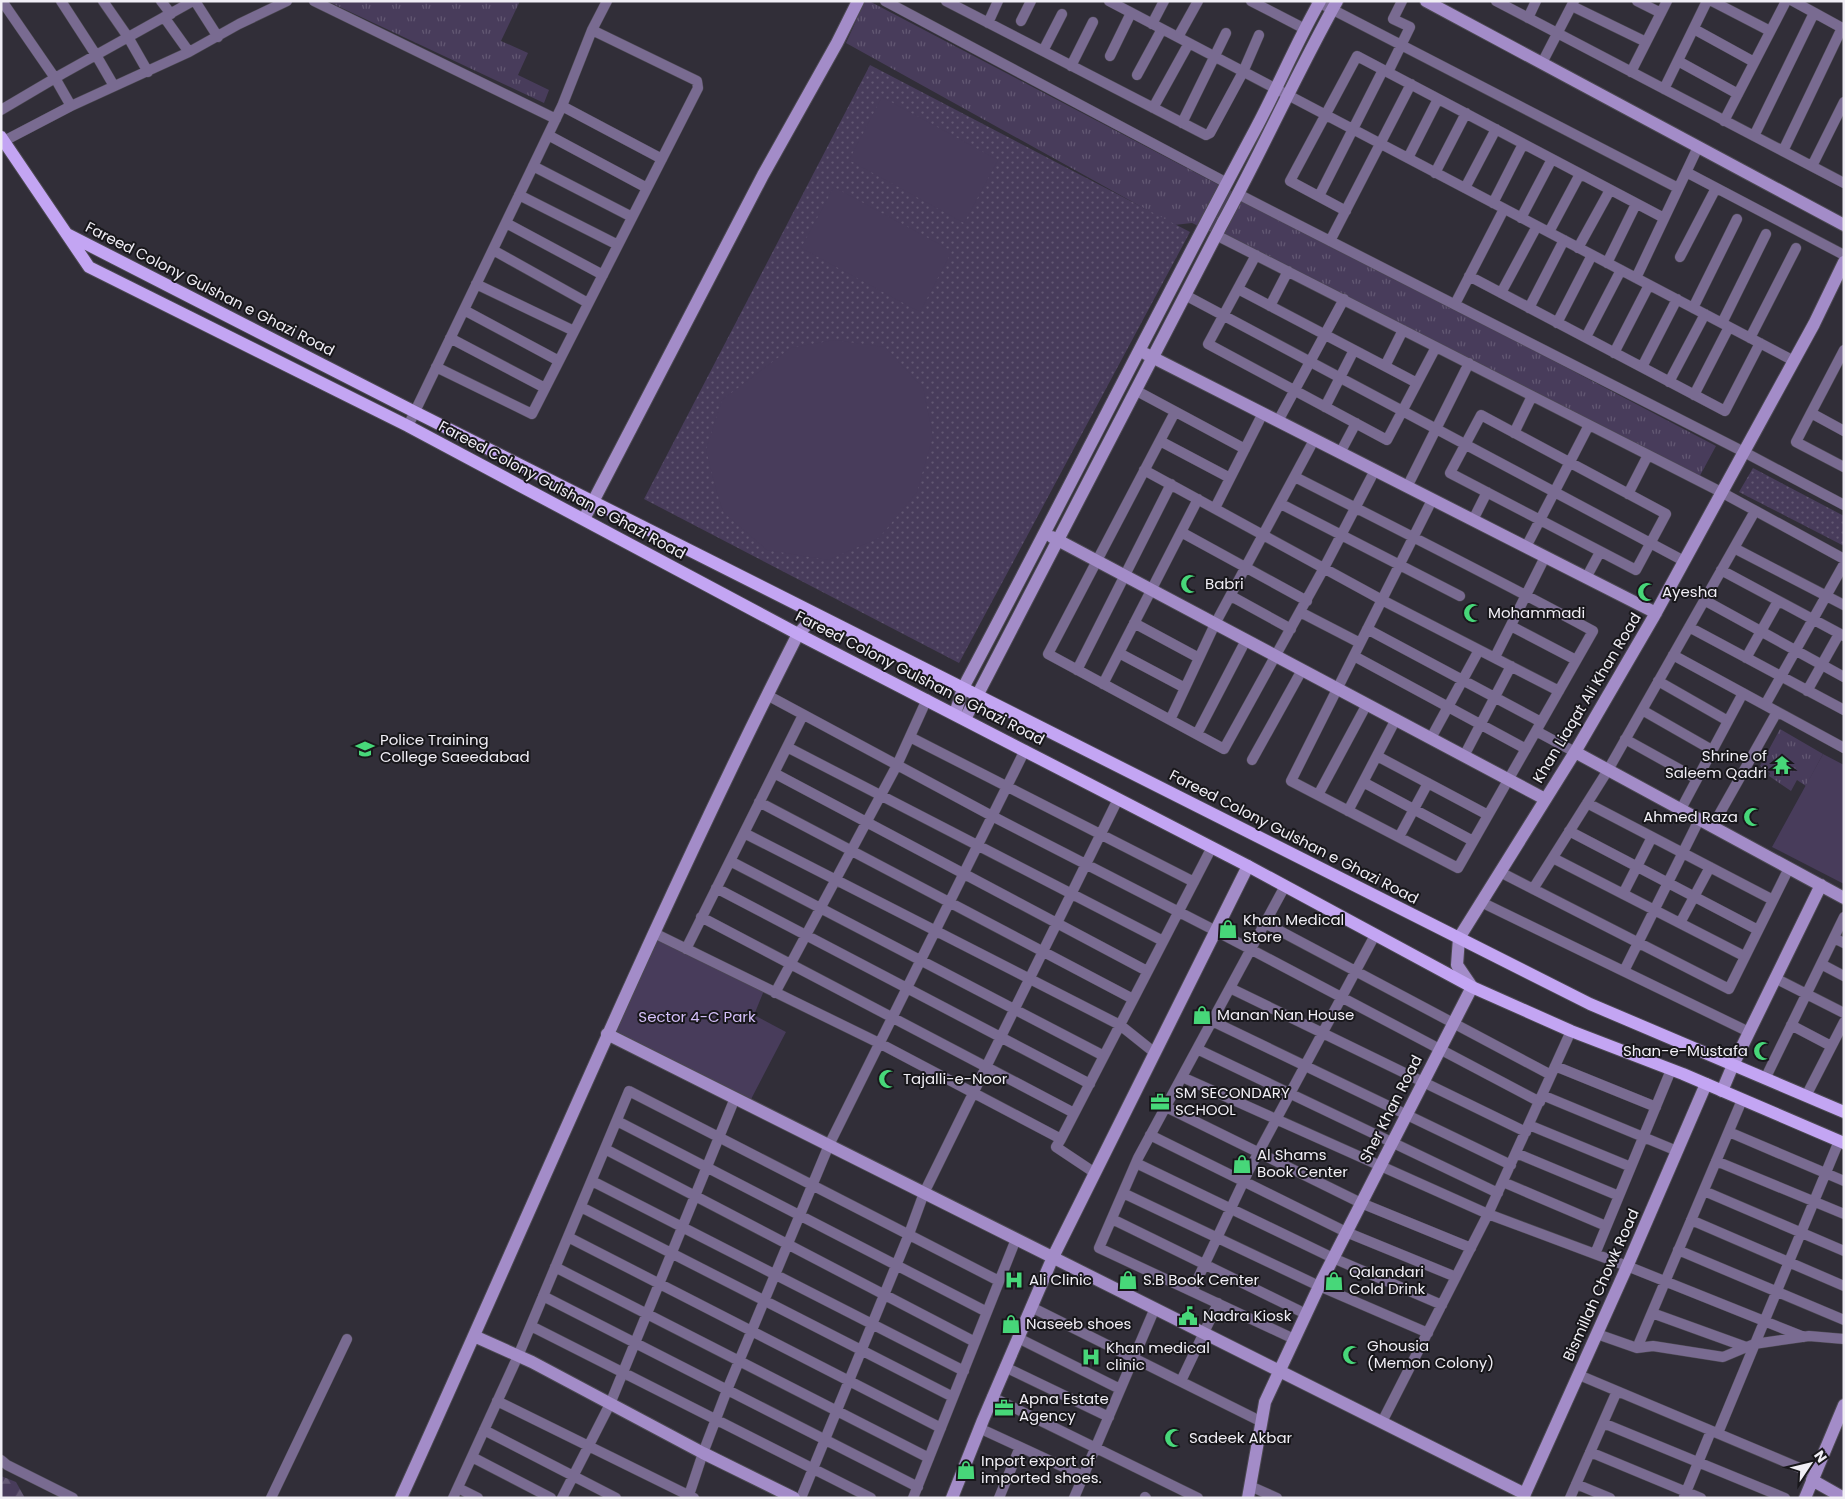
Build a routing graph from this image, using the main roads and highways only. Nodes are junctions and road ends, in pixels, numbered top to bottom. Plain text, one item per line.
1 (3, 139) edge
2 (64, 232) junction
3 (1844, 1112) edge
4 (1841, 1142) edge

1 - 2 main road
2 - 3 main road, Fareed Colony Gulshan e Ghazi Road
2 - 4 main road, Fareed Colony Gulshan e Ghazi Road

